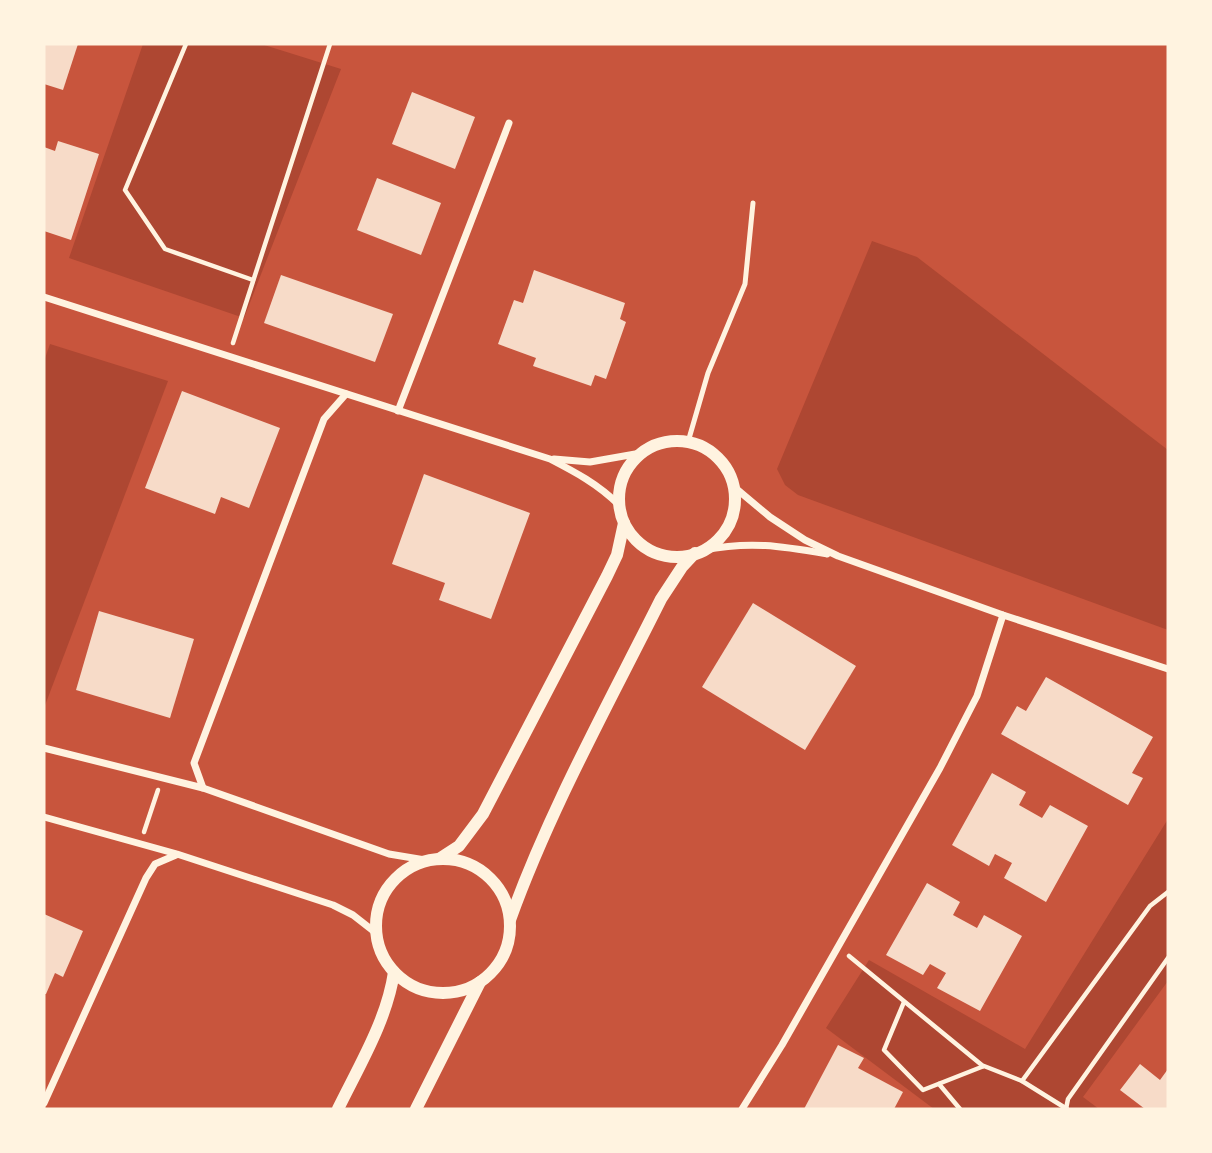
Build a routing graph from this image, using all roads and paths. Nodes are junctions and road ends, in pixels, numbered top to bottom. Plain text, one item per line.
1 (186, 44) edge
2 (330, 44) edge
3 (509, 123) dead end
4 (753, 203) dead end
5 (253, 280) junction
6 (44, 297) edge
7 (229, 356) junction
8 (346, 394) junction
9 (398, 411) junction
10 (688, 442) junction
11 (641, 453) junction
12 (550, 459) junction
13 (733, 486) junction
14 (619, 505) junction
15 (624, 523) junction
16 (699, 552) junction
17 (838, 556) junction
18 (1003, 615) junction
19 (1168, 669) edge
20 (44, 748) edge
21 (162, 778) junction
22 (203, 788) junction
23 (44, 817) edge
24 (140, 844) junction
25 (177, 854) junction
26 (435, 860) junction
27 (1168, 892) edge
28 (509, 920) junction
29 (376, 933) junction
30 (837, 947) junction
31 (1168, 958) edge
32 (394, 972) junction
33 (480, 982) junction
34 (904, 1002) junction
35 (984, 1066) junction
36 (1022, 1081) junction
37 (939, 1084) junction
38 (44, 1103) edge
39 (338, 1109) edge
40 (416, 1109) edge
41 (742, 1109) edge
42 (960, 1109) edge
43 (1067, 1109) edge

1 - 5 path
2 - 5 path
3 - 9 street
4 - 10 lane
5 - 7 path
6 - 7 street
7 - 8 street
8 - 9 street
8 - 22 street
9 - 12 street
10 - 11 street
10 - 13 street
11 - 12 street
11 - 14 street
12 - 14 street
13 - 16 street
13 - 17 street
14 - 15 street
15 - 16 street
15 - 26 street
16 - 17 street
16 - 28 street
17 - 18 street
18 - 19 street
18 - 30 street
20 - 21 street
21 - 22 street
21 - 24 path
22 - 26 street
23 - 24 street
24 - 25 street
25 - 29 street
25 - 38 street
26 - 28 street
26 - 29 street
27 - 36 path
28 - 33 street
29 - 32 street
30 - 34 path
30 - 41 street
31 - 43 path
32 - 33 street
32 - 39 street
33 - 40 street
34 - 35 path
34 - 37 path
35 - 36 path
35 - 37 path
36 - 43 path
37 - 42 path

